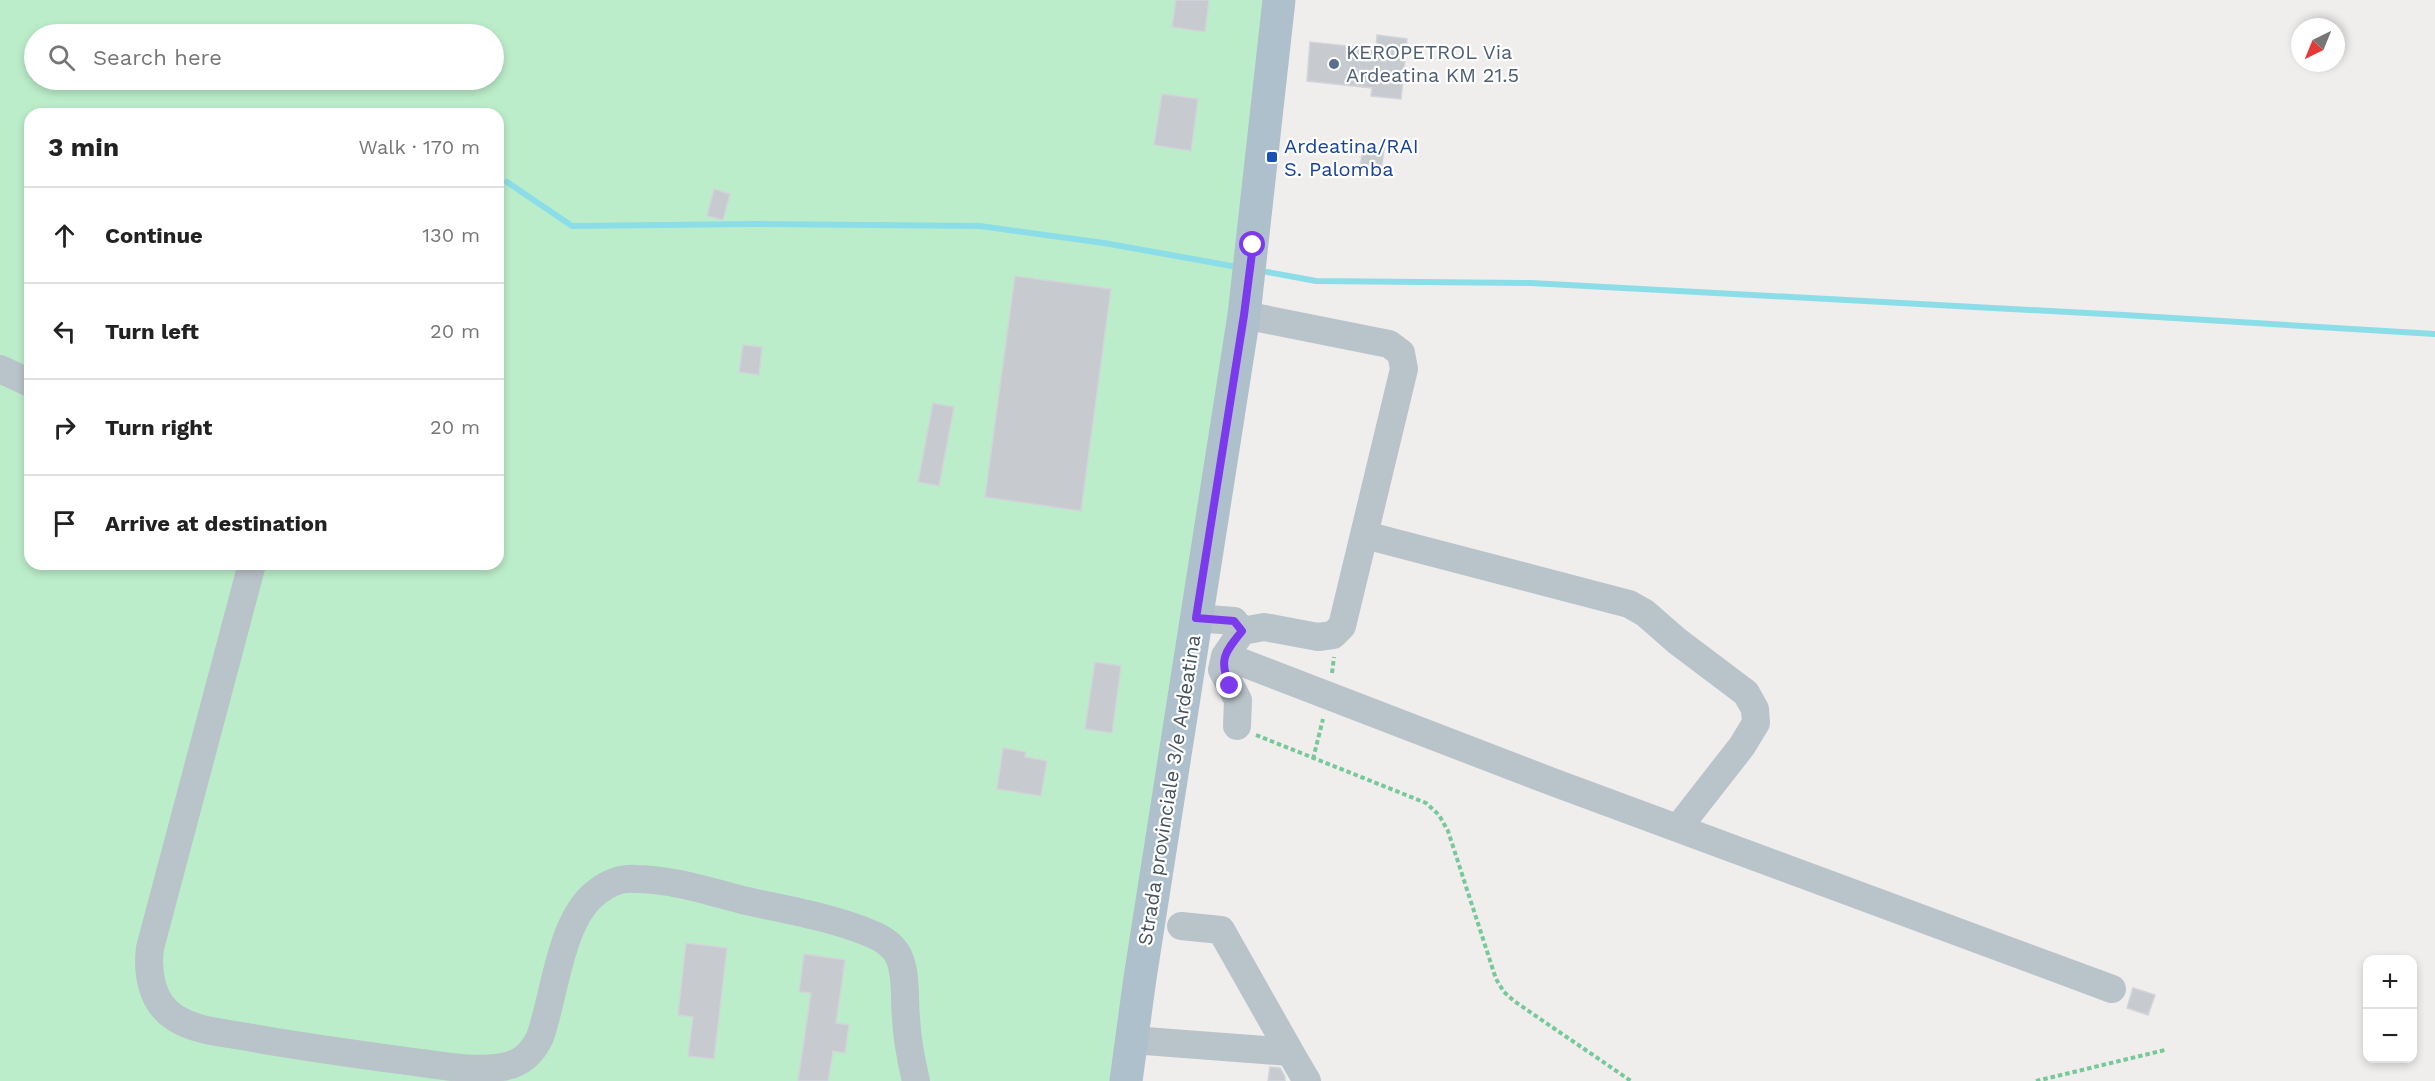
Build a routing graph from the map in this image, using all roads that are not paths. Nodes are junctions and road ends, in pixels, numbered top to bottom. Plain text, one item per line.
1 (1279, 0) edge
2 (1244, 315) junction
3 (0, 369) edge
4 (24, 380) edge
5 (1365, 535) junction
6 (250, 570) edge
7 (1196, 618) junction
8 (1242, 631) junction
9 (1225, 656) junction
10 (1237, 726) road end
11 (1678, 828) junction
12 (1180, 926) dead end
13 (2112, 989) dead end
14 (1131, 1040) junction
15 (1290, 1052) junction
16 (916, 1081) edge
17 (1126, 1081) edge
18 (1307, 1081) edge

1 - 2 main road, Strada provinciale 3/e Ardeatina
2 - 5 lane
2 - 7 main road, Strada provinciale 3/e Ardeatina
3 - 4 lane
5 - 8 lane
5 - 11 lane
6 - 16 lane
7 - 8 lane
7 - 14 main road, Strada provinciale 3/e Ardeatina
8 - 9 lane
9 - 10 lane
9 - 11 lane
11 - 13 lane
12 - 15 lane
14 - 15 lane
14 - 17 main road, Strada provinciale 3/e Ardeatina
15 - 18 lane

